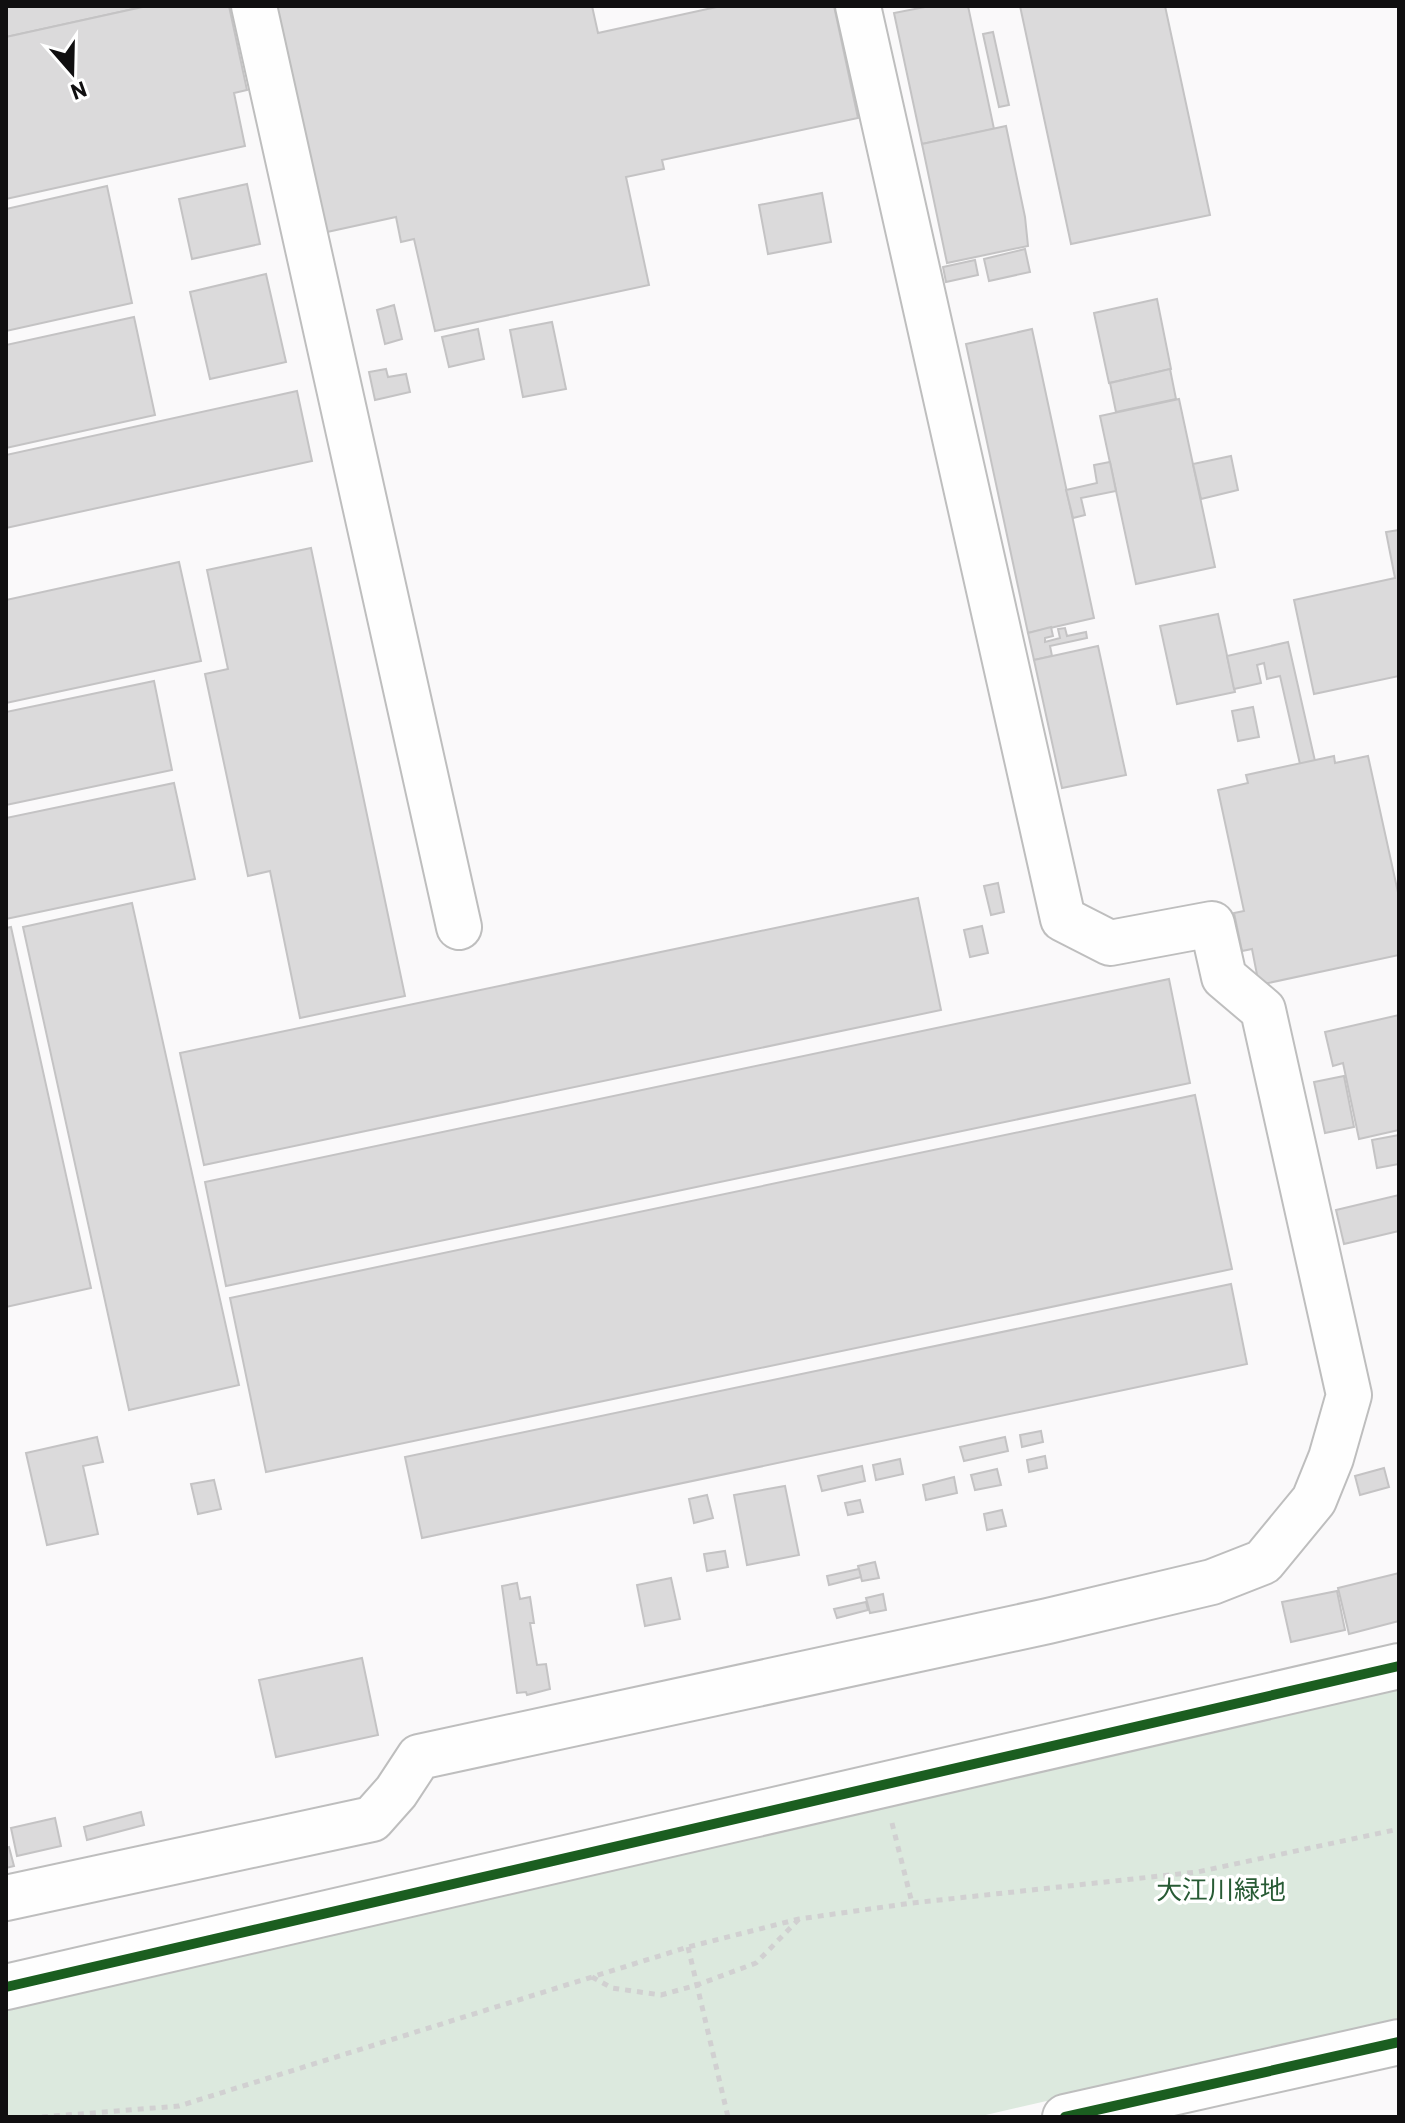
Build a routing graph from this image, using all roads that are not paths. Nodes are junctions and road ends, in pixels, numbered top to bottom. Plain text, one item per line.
1 (254, 6) edge
2 (858, 6) edge
3 (459, 927) dead end
4 (1399, 1666) edge
5 (6, 1898) edge
6 (6, 1987) edge
7 (1399, 2042) edge
8 (1065, 2117) edge

1 - 3 street
2 - 5 street
4 - 6 street
7 - 8 street

